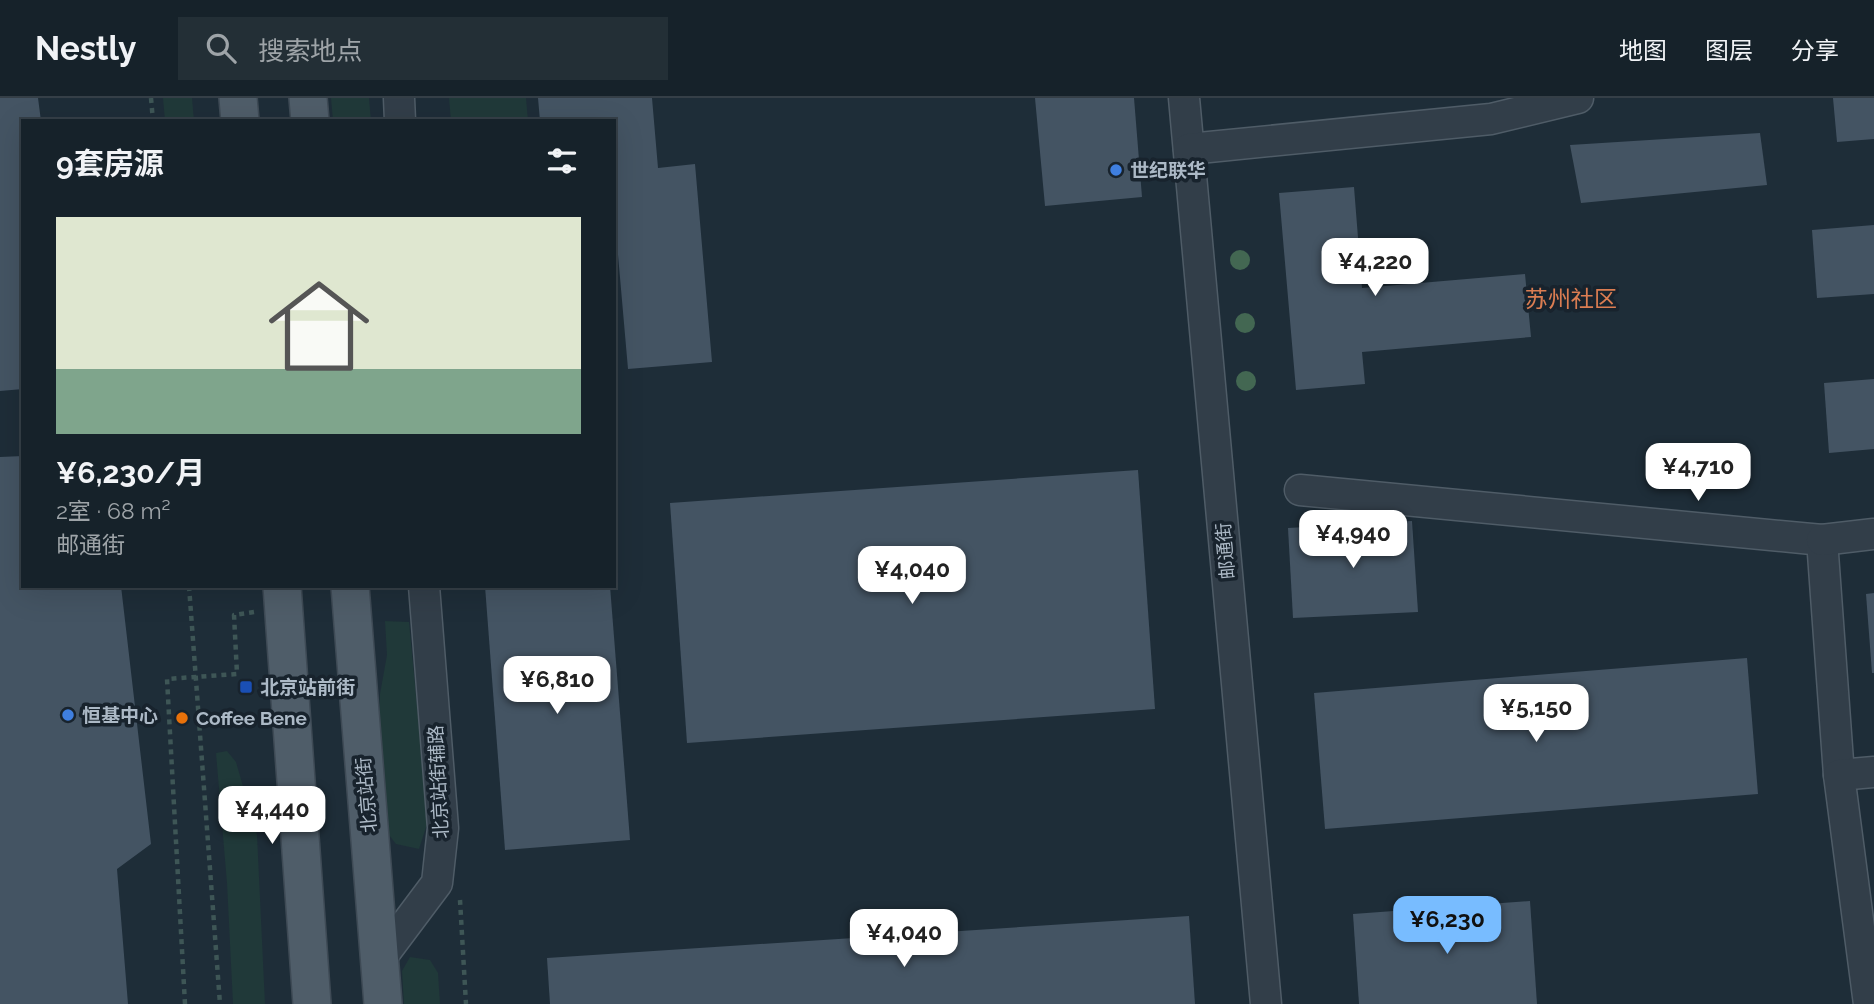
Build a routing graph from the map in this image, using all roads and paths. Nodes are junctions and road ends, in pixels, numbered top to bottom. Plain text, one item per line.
1 (151, 98) edge
2 (238, 98) edge
3 (308, 98) edge
4 (398, 98) edge
5 (1184, 98) edge
6 (1578, 98) edge
7 (153, 119) edge
8 (240, 119) edge
9 (310, 119) edge
10 (400, 119) edge
11 (1189, 149) junction
12 (1300, 490) dead end
13 (1874, 534) edge
14 (1822, 540) junction
15 (189, 588) edge
16 (350, 588) edge
17 (424, 588) edge
18 (284, 597) edge
19 (196, 677) junction
20 (1874, 772) edge
21 (1839, 775) junction
22 (460, 897) dead end
23 (380, 959) junction
24 (184, 1004) edge
25 (220, 1004) edge
26 (312, 1004) edge
27 (383, 1004) edge
28 (466, 1004) edge
29 (1266, 1004) edge
30 (1869, 1004) edge

1 - 7 path
2 - 8 main road
3 - 9 main road
4 - 10 street
5 - 11 street, 邮通街
6 - 11 street
11 - 29 street, 邮通街
12 - 14 street
13 - 14 street
14 - 21 street
15 - 19 path
16 - 23 main road, 北京站街
17 - 23 street, 北京站街辅路
18 - 19 path
18 - 26 main road
19 - 24 path
19 - 25 path
20 - 21 street
21 - 30 street
22 - 28 path
23 - 27 main road, 北京站街

